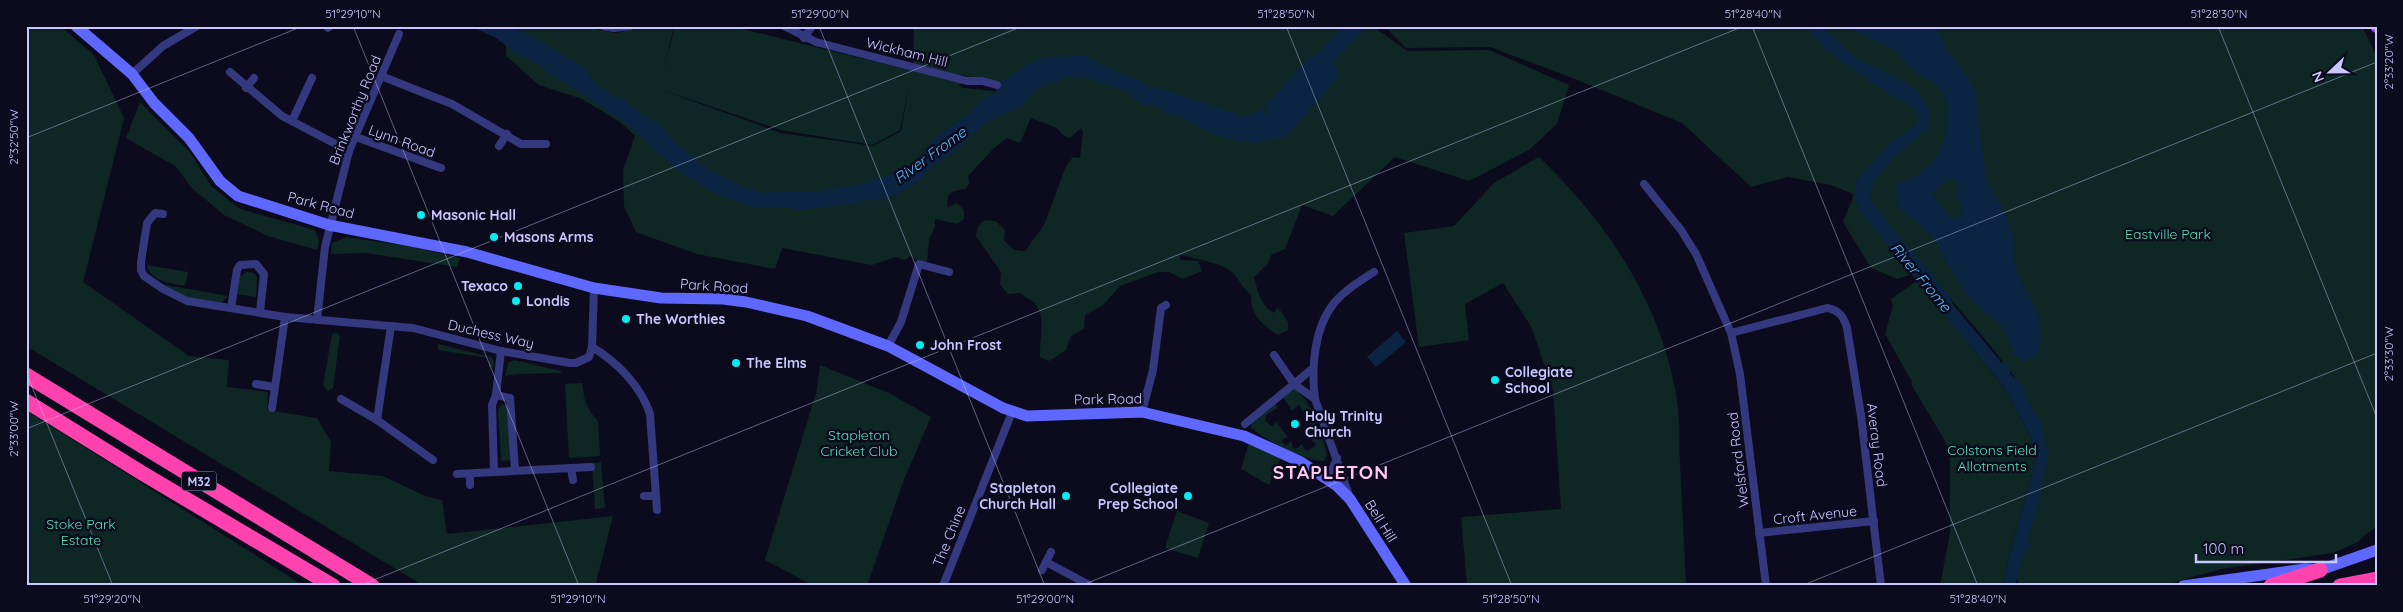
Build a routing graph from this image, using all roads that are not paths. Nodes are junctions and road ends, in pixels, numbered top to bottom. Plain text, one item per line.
1 (76, 26) edge
2 (197, 26) edge
3 (603, 26) edge
4 (630, 26) edge
5 (784, 26) edge
6 (812, 26) edge
7 (399, 34) dead end
8 (804, 38) junction
9 (230, 72) dead end
10 (132, 74) junction
11 (382, 76) junction
12 (254, 78) dead end
13 (312, 78) dead end
14 (997, 85) dead end
15 (246, 88) junction
16 (292, 121) junction
17 (507, 134) junction
18 (356, 137) junction
19 (546, 144) dead end
20 (499, 146) dead end
21 (349, 151) junction
22 (441, 168) dead end
23 (1644, 184) dead end
24 (163, 214) dead end
25 (329, 225) junction
26 (949, 272) dead end
27 (1374, 272) dead end
28 (594, 288) junction
29 (1166, 305) dead end
30 (232, 308) junction
31 (260, 312) junction
32 (286, 317) junction
33 (317, 320) junction
34 (391, 326) junction
35 (1731, 332) junction
36 (888, 346) junction
37 (592, 347) junction
38 (501, 351) junction
39 (1274, 355) dead end
40 (1312, 370) junction
41 (26, 375) edge
42 (256, 384) dead end
43 (1294, 384) junction
44 (274, 387) junction
45 (496, 395) junction
46 (341, 398) dead end
47 (1315, 399) junction
48 (26, 401) edge
49 (272, 408) dead end
50 (1012, 412) junction
51 (1142, 412) junction
52 (377, 420) junction
53 (1246, 424) dead end
54 (1336, 458) junction
55 (433, 460) dead end
56 (591, 467) dead end
57 (571, 468) junction
58 (515, 470) junction
59 (494, 471) junction
60 (457, 474) dead end
61 (470, 474) junction
62 (1325, 477) junction
63 (573, 480) dead end
64 (470, 486) dead end
65 (644, 496) dead end
66 (656, 496) junction
67 (1350, 499) junction
68 (657, 510) dead end
69 (1874, 521) junction
70 (1759, 533) junction
71 (2377, 550) edge
72 (1051, 552) dead end
73 (1046, 562) junction
74 (1042, 570) dead end
75 (2320, 570) junction
76 (2377, 578) edge
77 (333, 586) edge
78 (372, 586) edge
79 (943, 586) edge
80 (1091, 586) edge
81 (1406, 586) edge
82 (1766, 586) edge
83 (1881, 586) edge
84 (2183, 586) edge
85 (2271, 586) edge
86 (2340, 586) edge

1 - 10 main road, Park Road
2 - 10 street
3 - 4 street
5 - 8 street, Wickham Hill
6 - 8 street
7 - 11 street, Brinkworthy Road
8 - 14 street, Wickham Hill
9 - 15 street
10 - 25 main road, Park Road
11 - 17 street
11 - 18 street, Brinkworthy Road
12 - 15 street
13 - 16 street
15 - 16 street
16 - 21 street
17 - 19 street
17 - 20 street
18 - 21 street, Brinkworthy Road
18 - 22 street, Lynn Road
21 - 25 street, Brinkworthy Road
23 - 35 street, Welsford Road
24 - 30 street, Duchess Way
25 - 28 main road, Park Road
25 - 33 street
26 - 36 street
27 - 40 street
28 - 36 main road, Park Road
28 - 37 street
29 - 51 street
30 - 31 street, Duchess Way
30 - 31 street
31 - 32 street, Duchess Way
32 - 33 street, Duchess Way
32 - 44 street
33 - 34 street, Duchess Way
34 - 38 street, Duchess Way
34 - 52 street
35 - 69 street, Averay Road
35 - 70 street, Welsford Road
36 - 50 main road, Park Road
37 - 38 street, Duchess Way
37 - 66 street
38 - 45 street
39 - 43 street
40 - 43 street
40 - 47 street
41 - 78 highway, M32
42 - 44 street
43 - 47 street
43 - 53 street
44 - 49 street
45 - 58 street
45 - 59 street
46 - 52 street
47 - 54 street
48 - 77 highway, M32
50 - 51 main road, Park Road
50 - 79 street, The Chine
51 - 62 main road, Park Road
52 - 55 street
54 - 62 street
54 - 67 street
56 - 57 street
57 - 58 street
57 - 63 street
58 - 59 street
59 - 61 street
60 - 61 street
61 - 64 street
62 - 67 main road, Bell Hill
65 - 66 street
66 - 68 street
67 - 81 main road, Bell Hill
69 - 70 street, Croft Avenue
69 - 83 street, Averay Road
70 - 82 street, Welsford Road
71 - 75 main road
72 - 73 street
73 - 74 street
73 - 80 street
75 - 84 main road
75 - 85 highway
76 - 86 highway

